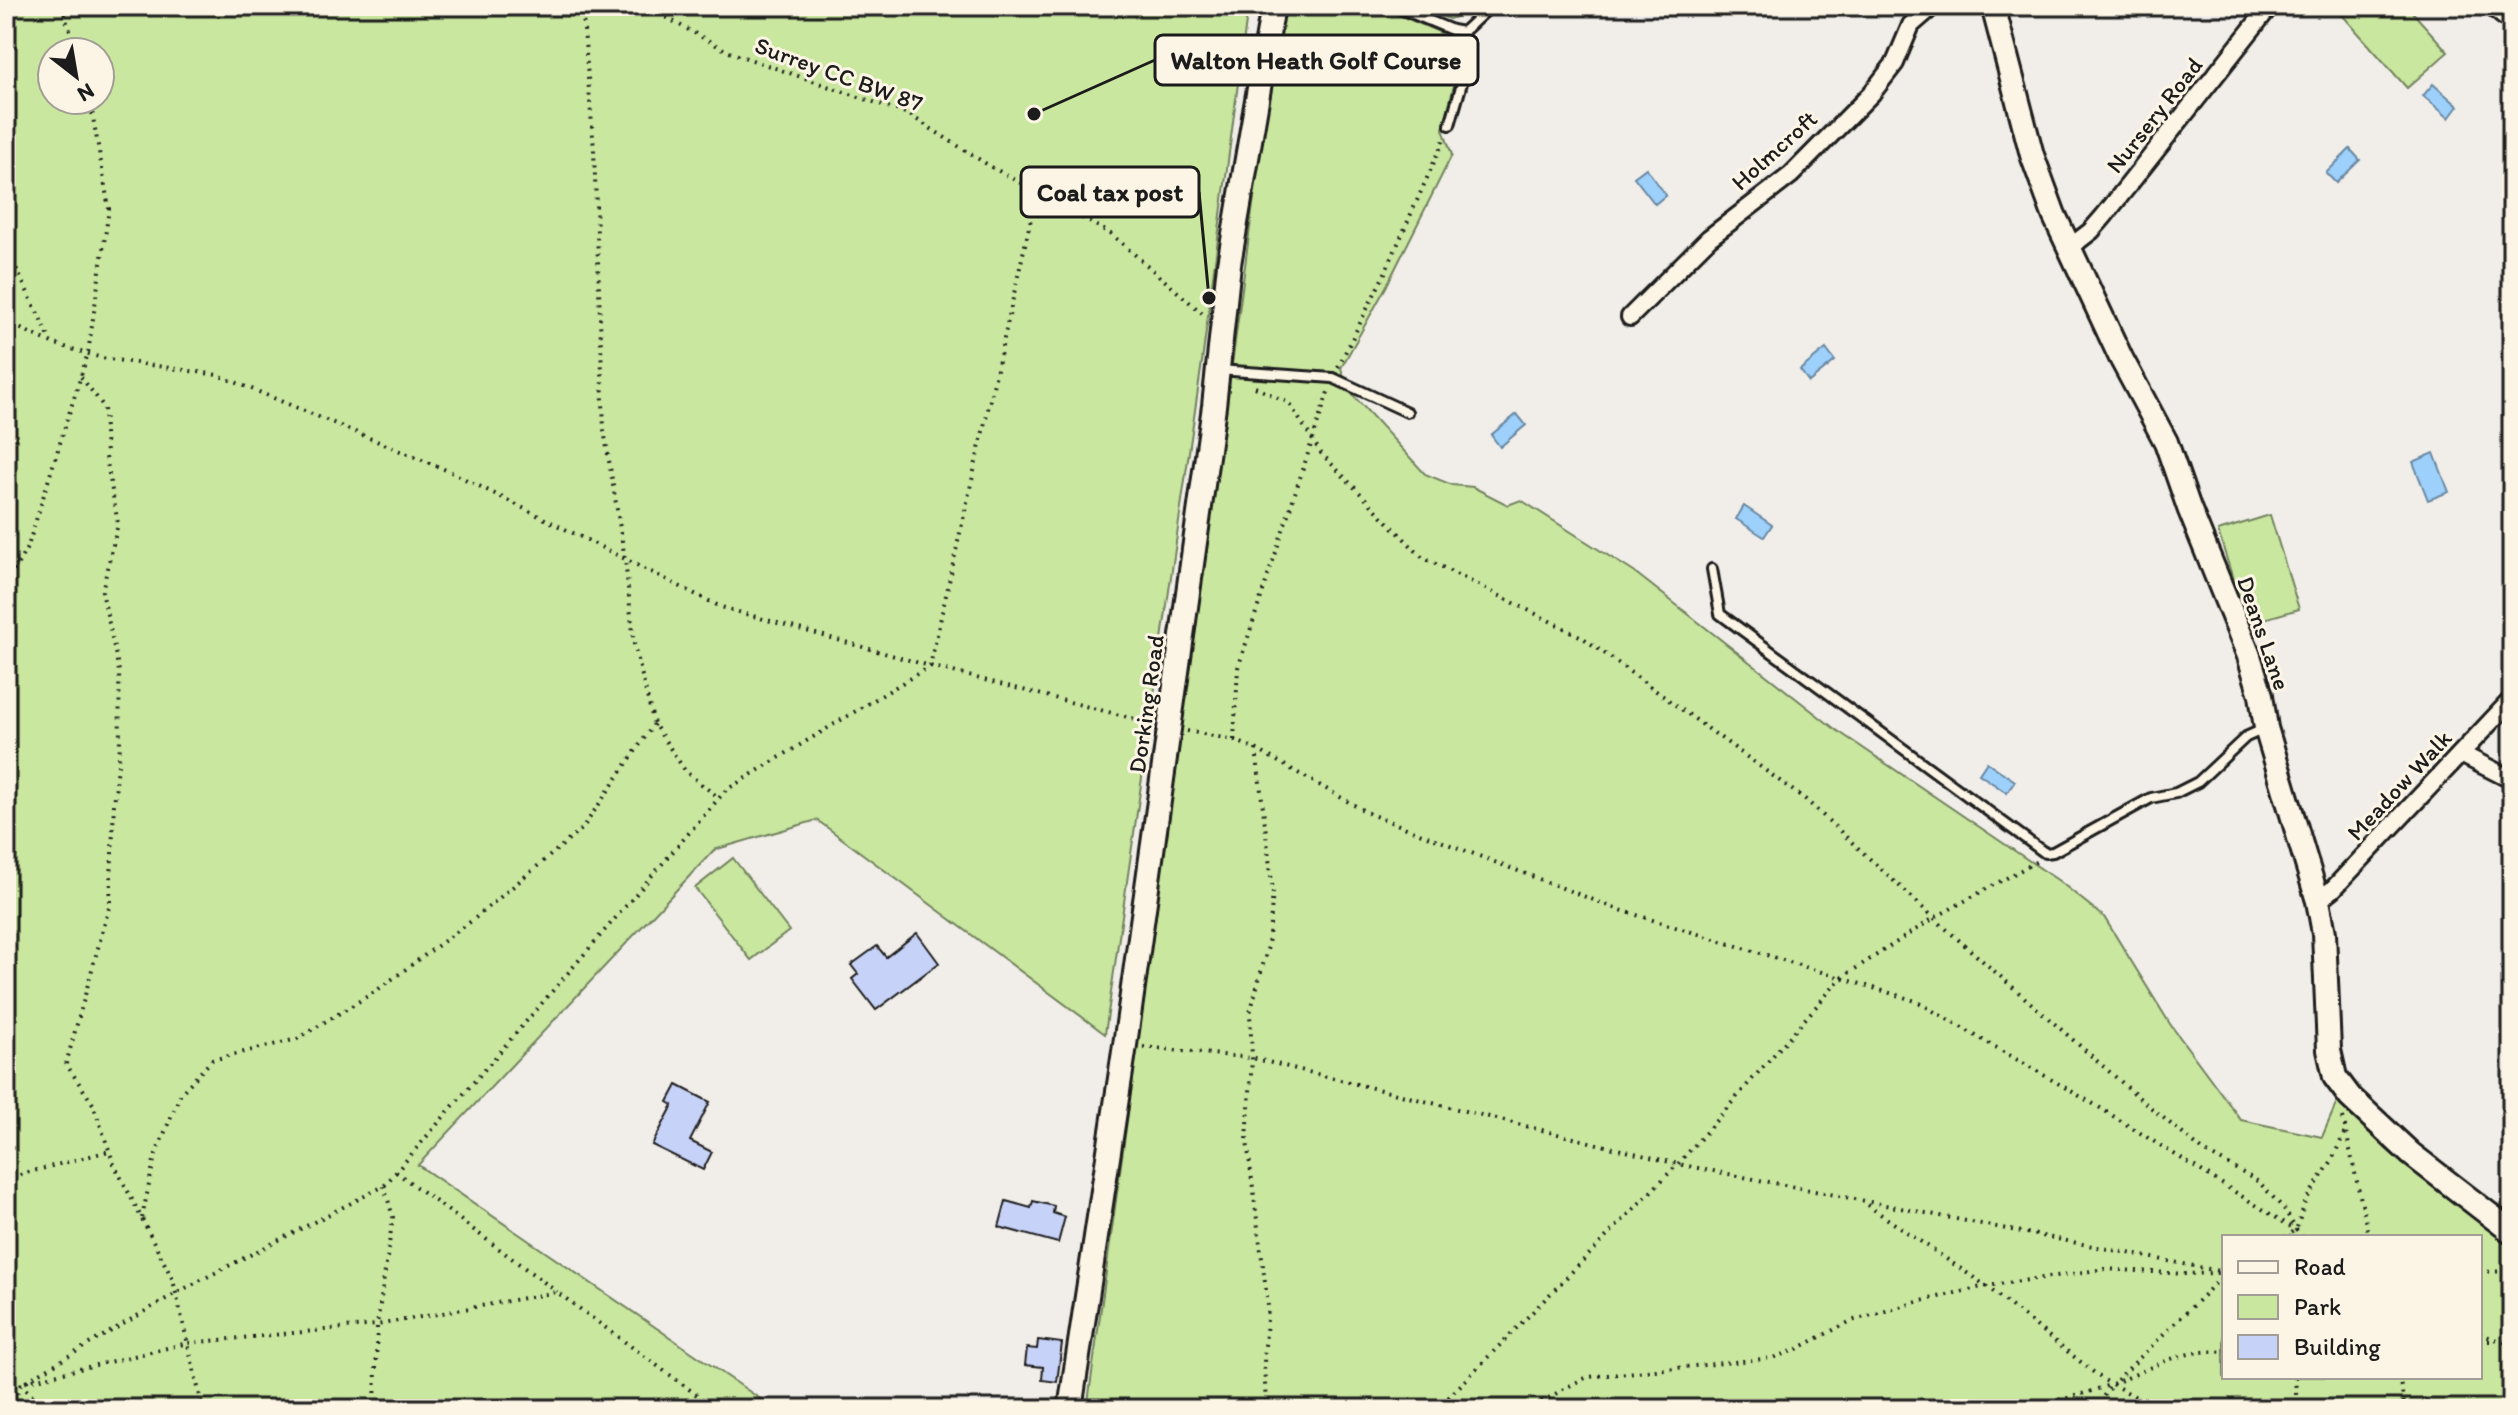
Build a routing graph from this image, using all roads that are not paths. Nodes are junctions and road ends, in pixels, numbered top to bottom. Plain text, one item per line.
1 (1273, 6) edge
2 (1394, 6) edge
3 (1491, 6) edge
4 (1933, 6) edge
5 (1993, 6) edge
6 (2270, 6) edge
7 (2491, 6) edge
8 (2512, 23) edge
9 (1463, 32) junction
10 (1450, 125) road end
11 (2069, 248) junction
12 (1630, 317) dead end
13 (1217, 370) junction
14 (1407, 412) dead end
15 (1712, 569) dead end
16 (2512, 699) edge
17 (2266, 728) junction
18 (2461, 754) junction
19 (2512, 780) edge
20 (2318, 901) junction
21 (2512, 1232) edge
22 (1070, 1409) edge

1 - 13 main road, Dorking Road
2 - 9 lane
3 - 9 lane
4 - 12 street, Holmcroft
5 - 11 main road, Deans Lane
6 - 11 street, Nursery Road
7 - 8 street
9 - 10 lane
11 - 17 main road, Deans Lane
13 - 14 lane
13 - 22 main road, Dorking Road
15 - 17 lane
16 - 18 street, Meadow Walk
17 - 20 main road, Deans Lane
18 - 19 street
18 - 20 street, Meadow Walk
20 - 21 main road, Deans Lane

